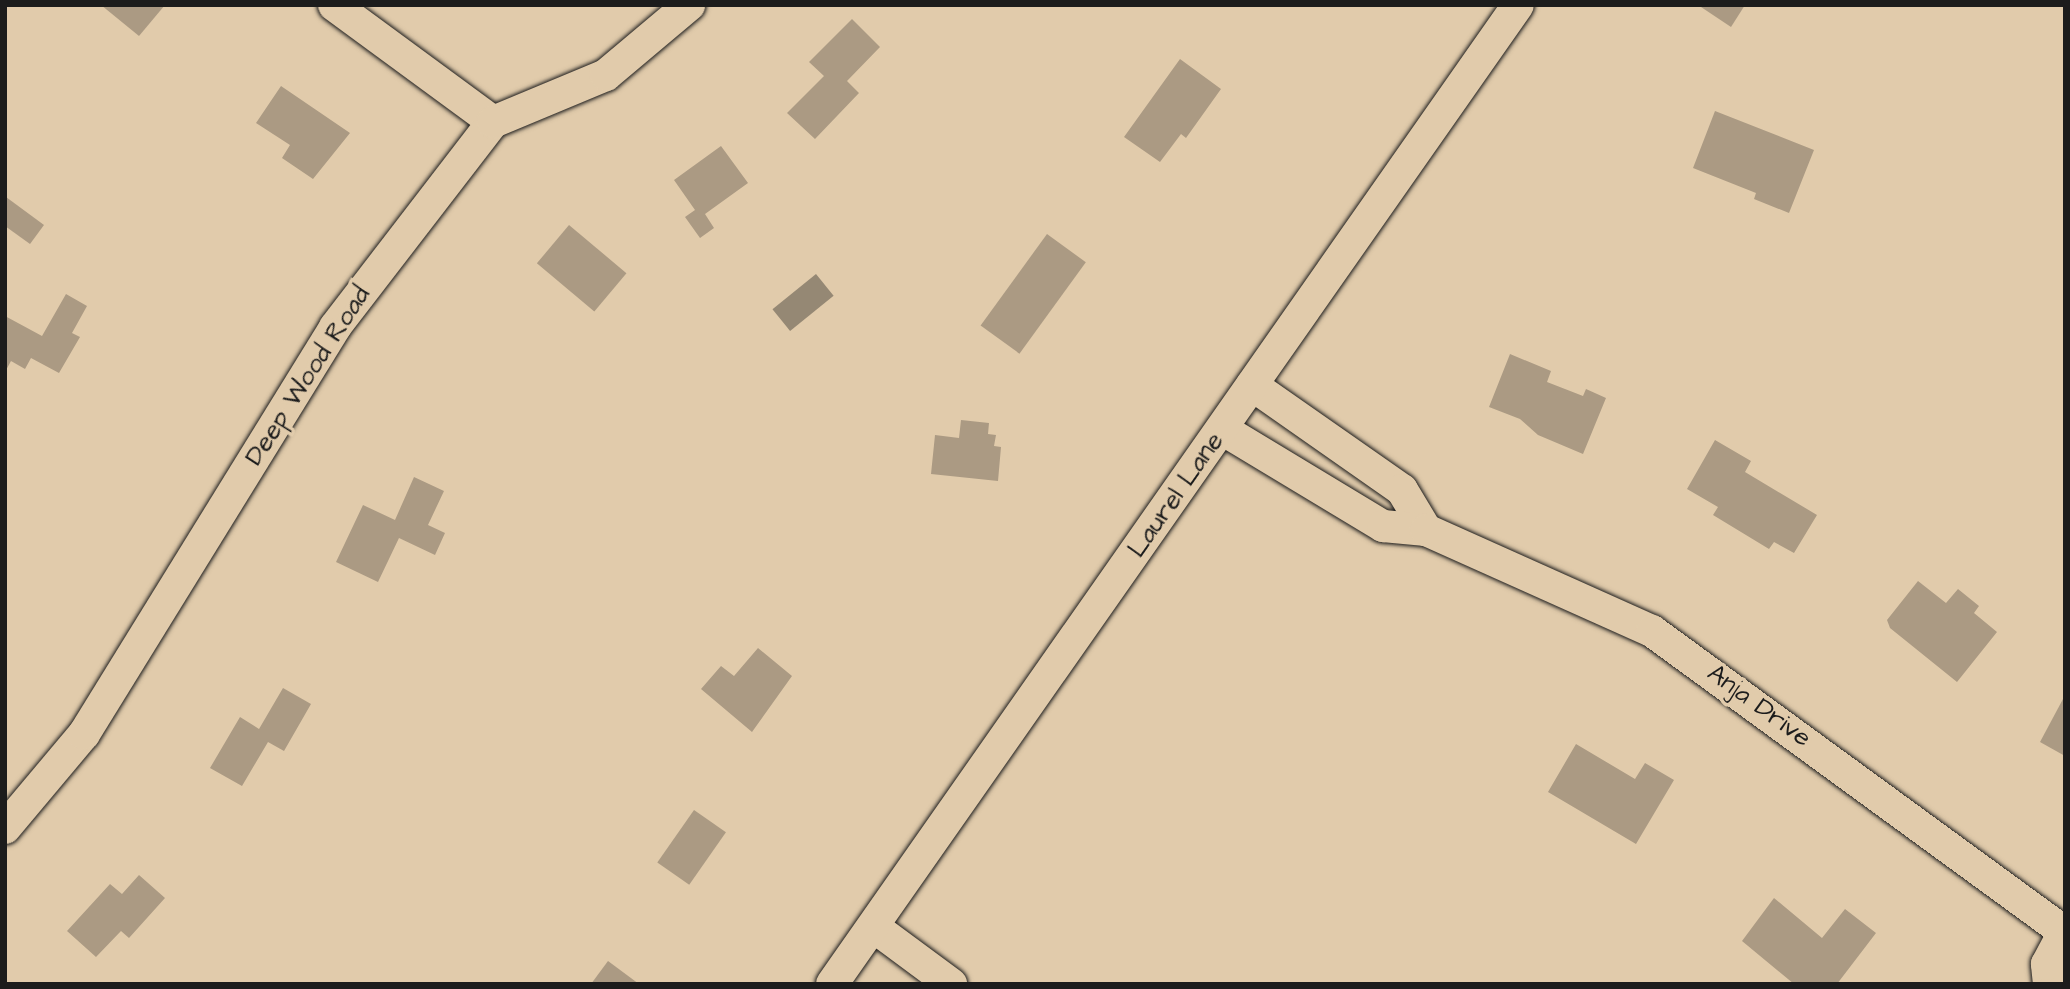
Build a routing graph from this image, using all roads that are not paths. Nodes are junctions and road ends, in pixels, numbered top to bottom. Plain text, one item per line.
1 (334, 5) edge
2 (689, 5) edge
3 (1518, 5) edge
4 (493, 122) junction
5 (1252, 385) junction
6 (1222, 429) junction
7 (1426, 530) junction
8 (5, 828) edge
9 (874, 927) junction
10 (2064, 930) edge
11 (832, 984) edge
12 (951, 984) edge
13 (2049, 984) edge

1 - 4 street
2 - 4 street, Deep Wood Road
3 - 5 street, Laurel Lane
4 - 8 street, Deep Wood Road
5 - 6 street, Laurel Lane
5 - 7 street
6 - 7 street, Anja Drive
6 - 9 street, Laurel Lane
7 - 10 street, Anja Drive
9 - 11 street, Laurel Lane
9 - 12 street
10 - 13 street, Anja Drive

